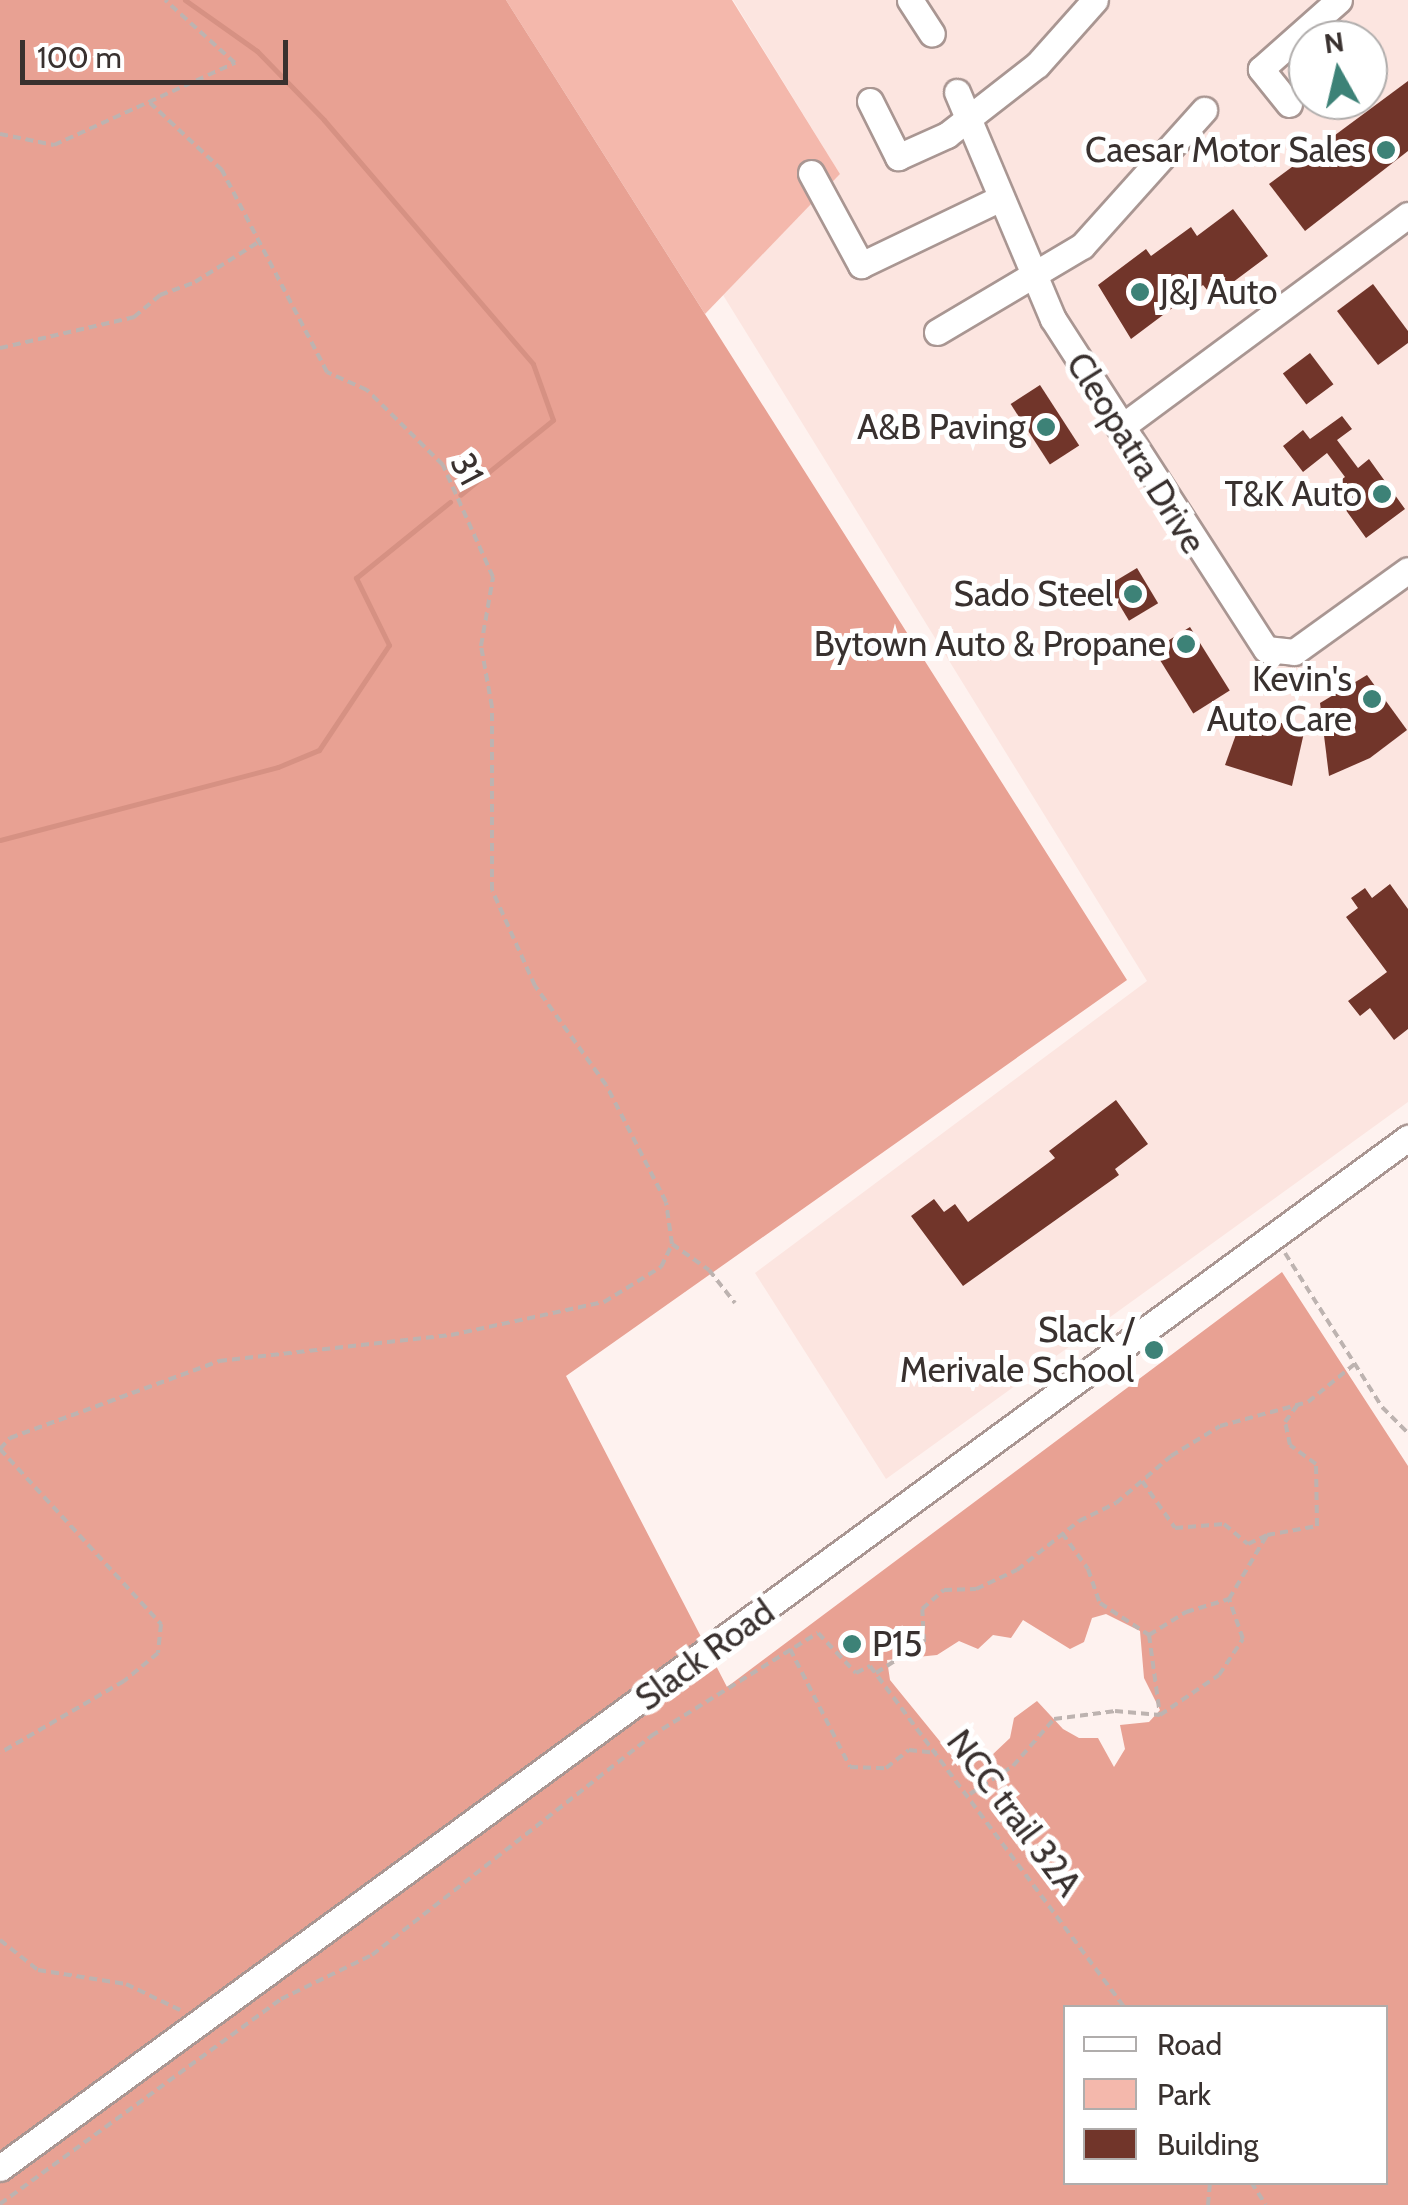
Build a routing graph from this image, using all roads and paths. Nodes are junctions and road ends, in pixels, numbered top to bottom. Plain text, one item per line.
1 (165, 0) edge
2 (910, 0) edge
3 (1095, 0) edge
4 (1338, 0) edge
5 (1316, 20) edge
6 (932, 34) dead end
7 (1288, 45) edge
8 (958, 92) dead end
9 (870, 101) dead end
10 (148, 102) junction
11 (1288, 103) edge
12 (1204, 110) dead end
13 (970, 123) junction
14 (0, 134) edge
15 (811, 173) dead end
16 (1001, 198) junction
17 (1408, 215) edge
18 (261, 244) junction
19 (1034, 278) junction
20 (937, 332) dead end
21 (0, 348) edge
22 (1120, 428) junction
23 (1408, 570) edge
24 (1408, 1138) edge
25 (1274, 1237) junction
26 (672, 1244) junction
27 (735, 1303) dead end
28 (1357, 1362) junction
29 (1298, 1404) junction
30 (1408, 1433) edge
31 (1142, 1481) junction
32 (1062, 1534) junction
33 (1267, 1535) junction
34 (1229, 1599) junction
35 (1149, 1635) junction
36 (790, 1649) junction
37 (876, 1673) junction
38 (1160, 1715) junction
39 (0, 1753) edge
40 (938, 1753) junction
41 (970, 1794) junction
42 (0, 1940) edge
43 (1124, 2005) edge
44 (202, 2021) junction
45 (0, 2168) edge
46 (0, 2204) edge

1 - 10 path
2 - 6 street
3 - 13 street
4 - 5 street
7 - 11 street
8 - 13 street, Cleopatra Drive
9 - 13 street
10 - 14 path
10 - 18 path, 31
12 - 19 street
13 - 16 street, Cleopatra Drive
15 - 16 street
16 - 19 street, Cleopatra Drive
17 - 22 street
18 - 21 path
18 - 26 path, 31
19 - 20 street
19 - 22 street, Cleopatra Drive
22 - 23 street, Cleopatra Drive
24 - 25 street, Slack Road
25 - 28 path
25 - 44 street, Slack Road
26 - 27 path
26 - 39 path
28 - 29 path
28 - 30 path
29 - 31 path
29 - 33 path
31 - 32 path
31 - 33 path
32 - 35 path
32 - 37 path
33 - 34 path
34 - 35 path
34 - 38 path
35 - 38 path
36 - 37 path
36 - 40 path
36 - 46 path
37 - 40 path, NCC trail 32A
38 - 41 path
40 - 41 path, NCC trail 32A
41 - 43 path, NCC trail 32A
42 - 44 path
44 - 45 street, Slack Road

